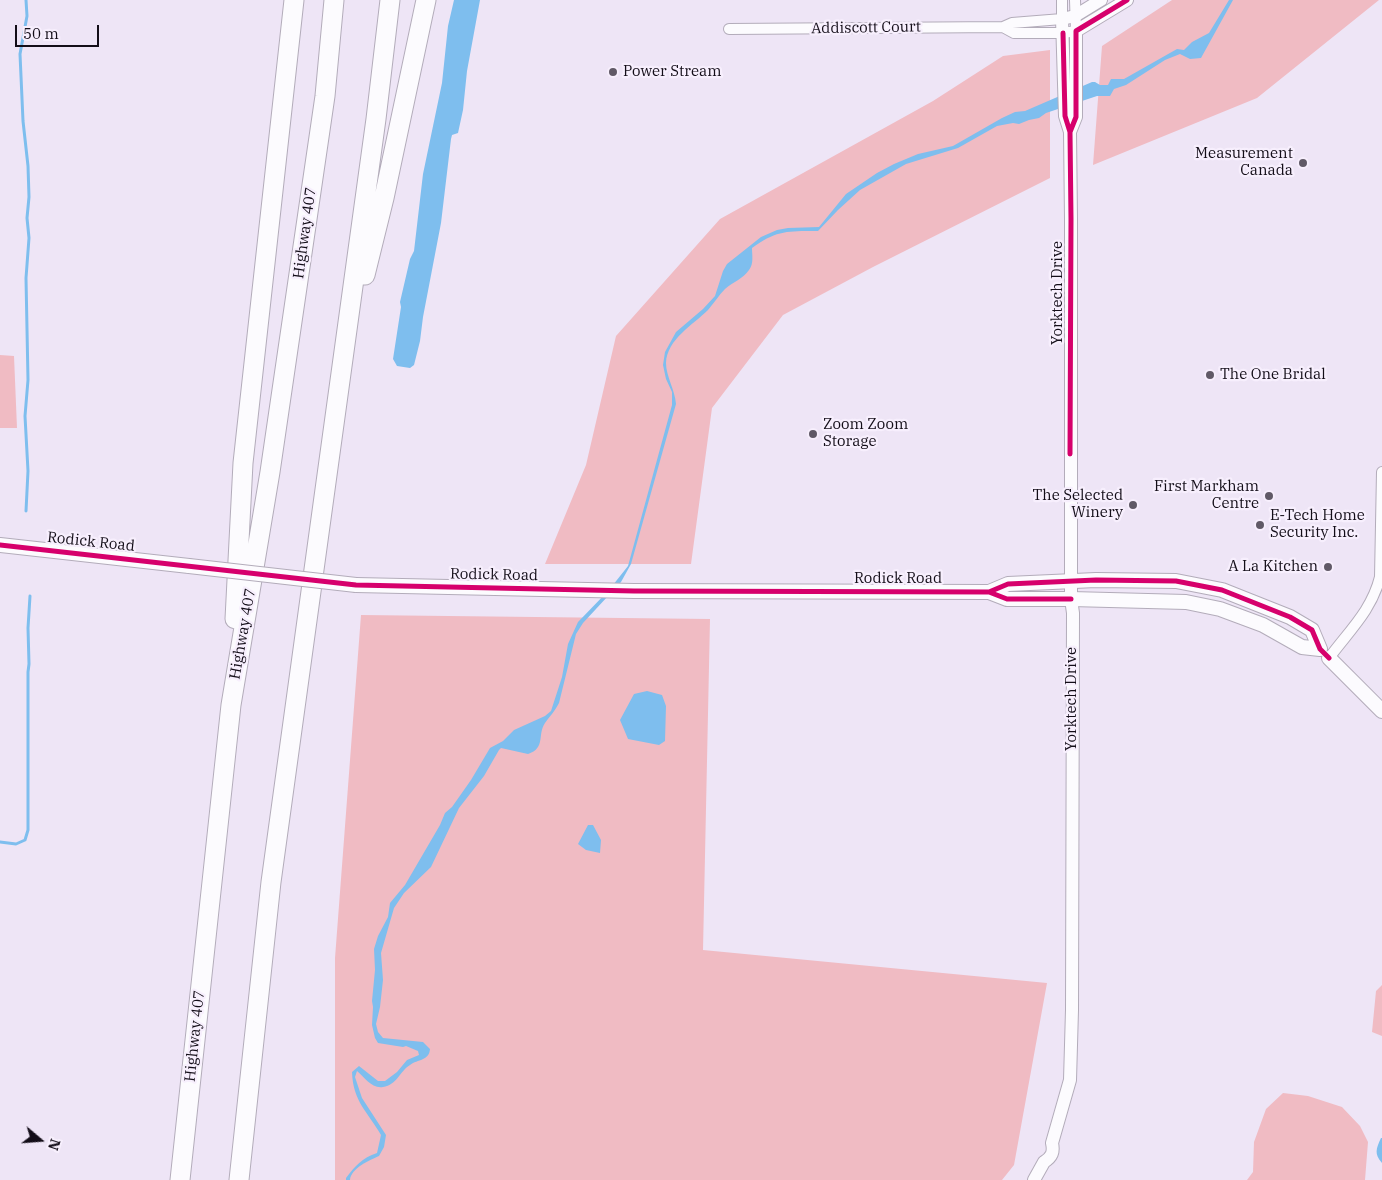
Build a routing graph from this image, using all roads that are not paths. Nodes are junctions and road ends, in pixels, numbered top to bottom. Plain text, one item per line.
1 (294, 0) edge
2 (334, 0) edge
3 (390, 0) edge
4 (426, 0) edge
5 (1062, 0) edge
6 (1075, 0) edge
7 (1102, 0) edge
8 (1127, 0) edge
9 (1069, 17) junction
10 (1003, 27) junction
11 (729, 29) dead end
12 (1069, 32) junction
13 (342, 366) junction
14 (1382, 472) edge
15 (0, 545) edge
16 (1071, 582) junction
17 (989, 592) junction
18 (1071, 598) junction
19 (1324, 654) junction
20 (231, 705) junction
21 (1382, 711) edge
22 (180, 1180) edge
23 (239, 1180) edge
24 (1034, 1180) edge

1 - 20 highway
2 - 20 highway, Highway 407
3 - 13 highway
4 - 13 highway
5 - 9 street
6 - 9 street
7 - 9 street
8 - 12 street
9 - 10 street, Addiscott Court
9 - 12 street, Yorktech Drive
10 - 11 street, Addiscott Court
10 - 12 street, Addiscott Court
12 - 16 street, Yorktech Drive
13 - 23 highway
14 - 19 street
15 - 17 main road, Rodick Road, bridge
16 - 17 main road, Rodick Road
16 - 18 street, Yorktech Drive
16 - 19 main road, Rodick Road
17 - 18 main road, Rodick Road
18 - 19 main road, Rodick Road
18 - 24 street, Yorktech Drive
19 - 21 main road, Rodick Road
20 - 22 highway, Highway 407

